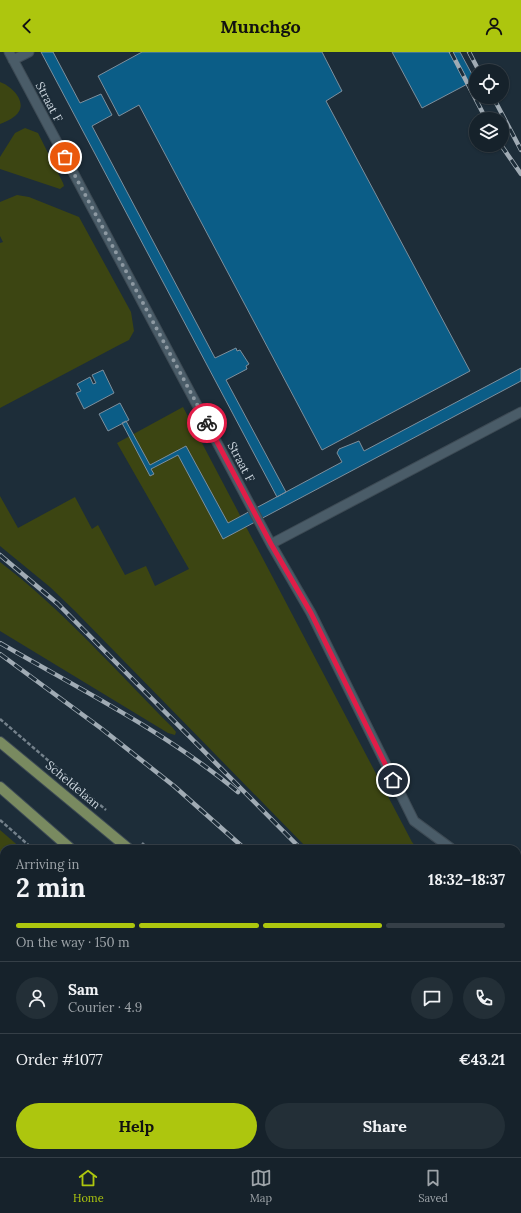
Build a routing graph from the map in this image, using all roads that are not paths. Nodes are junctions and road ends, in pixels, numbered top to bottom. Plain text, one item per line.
1 (29, 52) edge
2 (11, 56) edge
3 (521, 412) edge
4 (271, 544) junction
5 (0, 742) edge
6 (0, 787) edge
7 (66, 845) edge
8 (124, 845) edge
9 (446, 845) edge

1 - 2 lane
2 - 4 lane, Straat F
3 - 4 lane
4 - 9 lane, Straat F
5 - 8 main road, Scheldelaan
6 - 7 main road

